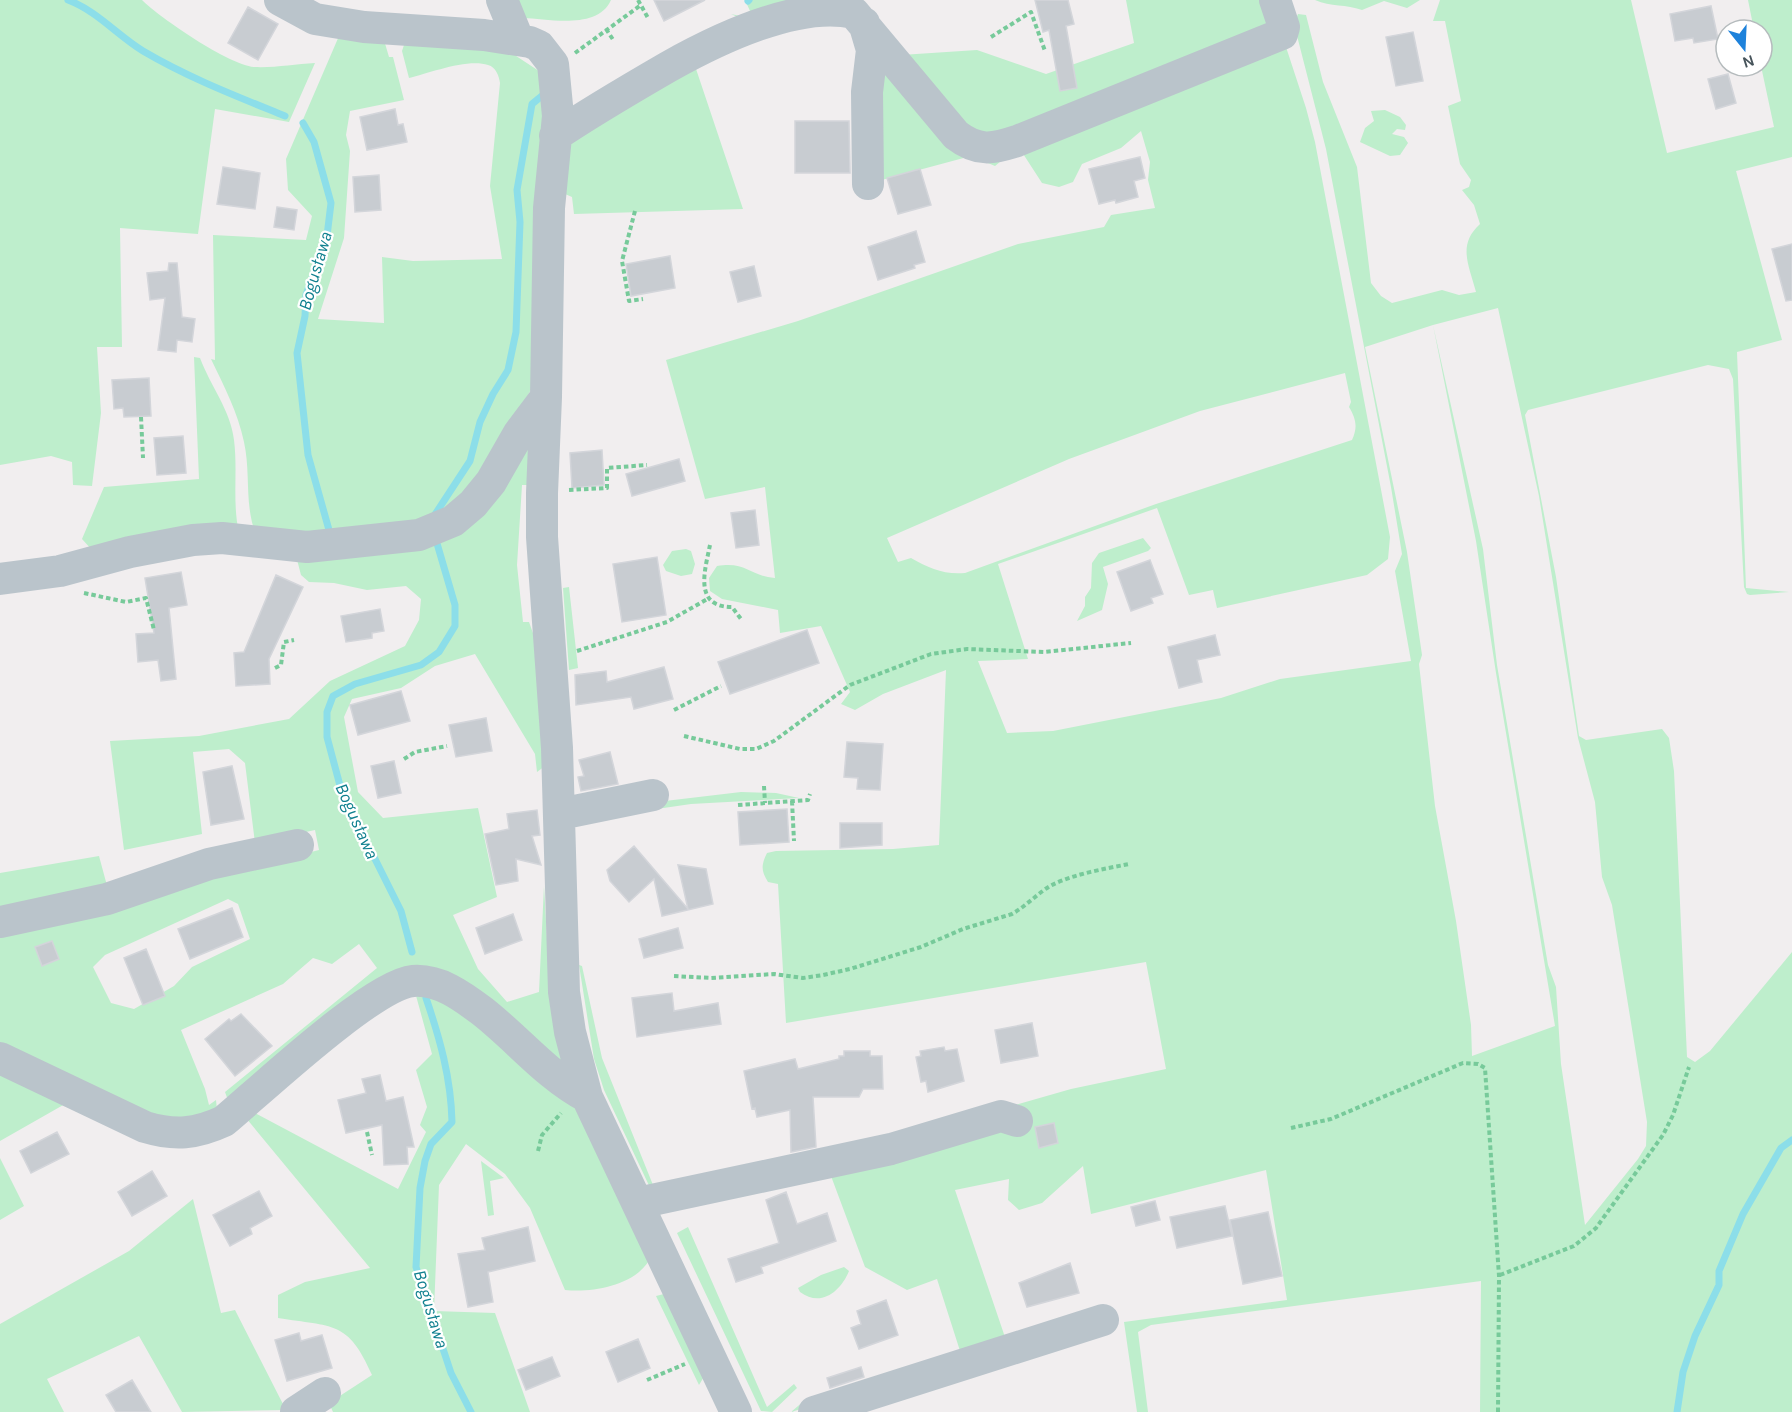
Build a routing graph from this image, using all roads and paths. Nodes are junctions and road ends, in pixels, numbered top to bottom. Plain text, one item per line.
1 (280, 0) edge
2 (502, 0) edge
3 (638, 0) edge
4 (1275, 0) edge
5 (641, 5) junction
6 (648, 18) dead end
7 (864, 23) junction
8 (606, 30) junction
9 (991, 37) dead end
10 (518, 39) junction
11 (614, 41) dead end
12 (1045, 51) dead end
13 (553, 64) junction
14 (555, 136) junction
15 (868, 184) dead end
16 (635, 211) dead end
17 (643, 299) dead end
18 (546, 397) junction
19 (141, 417) dead end
20 (143, 458) dead end
21 (646, 465) dead end
22 (558, 490) dead end
23 (710, 545) dead end
24 (0, 579) edge
25 (74, 591) dead end
26 (709, 598) junction
27 (741, 619) dead end
28 (154, 630) dead end
29 (294, 640) dead end
30 (1131, 643) dead end
31 (576, 652) dead end
32 (275, 668) dead end
33 (721, 686) dead end
34 (674, 710) dead end
35 (684, 736) dead end
36 (447, 746) dead end
37 (404, 759) dead end
38 (764, 786) dead end
39 (810, 794) dead end
40 (653, 795) dead end
41 (792, 801) junction
42 (765, 803) junction
43 (738, 805) dead end
44 (560, 814) junction
45 (794, 842) dead end
46 (298, 845) dead end
47 (1129, 864) dead end
48 (0, 922) edge
49 (674, 976) dead end
50 (0, 1058) edge
51 (1689, 1067) dead end
52 (587, 1097) junction
53 (1017, 1121) dead end
54 (1291, 1128) dead end
55 (366, 1132) dead end
56 (538, 1150) dead end
57 (372, 1155) dead end
58 (638, 1203) junction
59 (1499, 1276) junction
60 (1103, 1320) dead end
61 (688, 1363) dead end
62 (647, 1380) dead end
63 (325, 1393) dead end
64 (296, 1412) edge
65 (736, 1412) edge
66 (814, 1412) edge
67 (1498, 1412) edge

1 - 10 street
2 - 10 street
3 - 5 path
4 - 7 street
5 - 6 path
5 - 8 path
7 - 14 street
7 - 15 street
8 - 11 path
8 - 13 path
9 - 12 path
10 - 13 street
13 - 14 street
14 - 18 street
16 - 17 path
18 - 24 street
18 - 44 street
19 - 20 path
21 - 22 path
23 - 26 path
25 - 28 path
26 - 27 path
26 - 31 path
29 - 32 path
30 - 35 path
33 - 34 path
36 - 37 path
38 - 42 path
39 - 41 path
40 - 44 street
41 - 42 path
41 - 45 path
42 - 43 path
44 - 52 street
46 - 48 street
47 - 49 path
50 - 52 street
51 - 59 path
52 - 56 path
52 - 58 street
53 - 58 street
54 - 59 path
55 - 57 path
58 - 65 street
59 - 67 path
60 - 66 street
61 - 62 path
63 - 64 street

